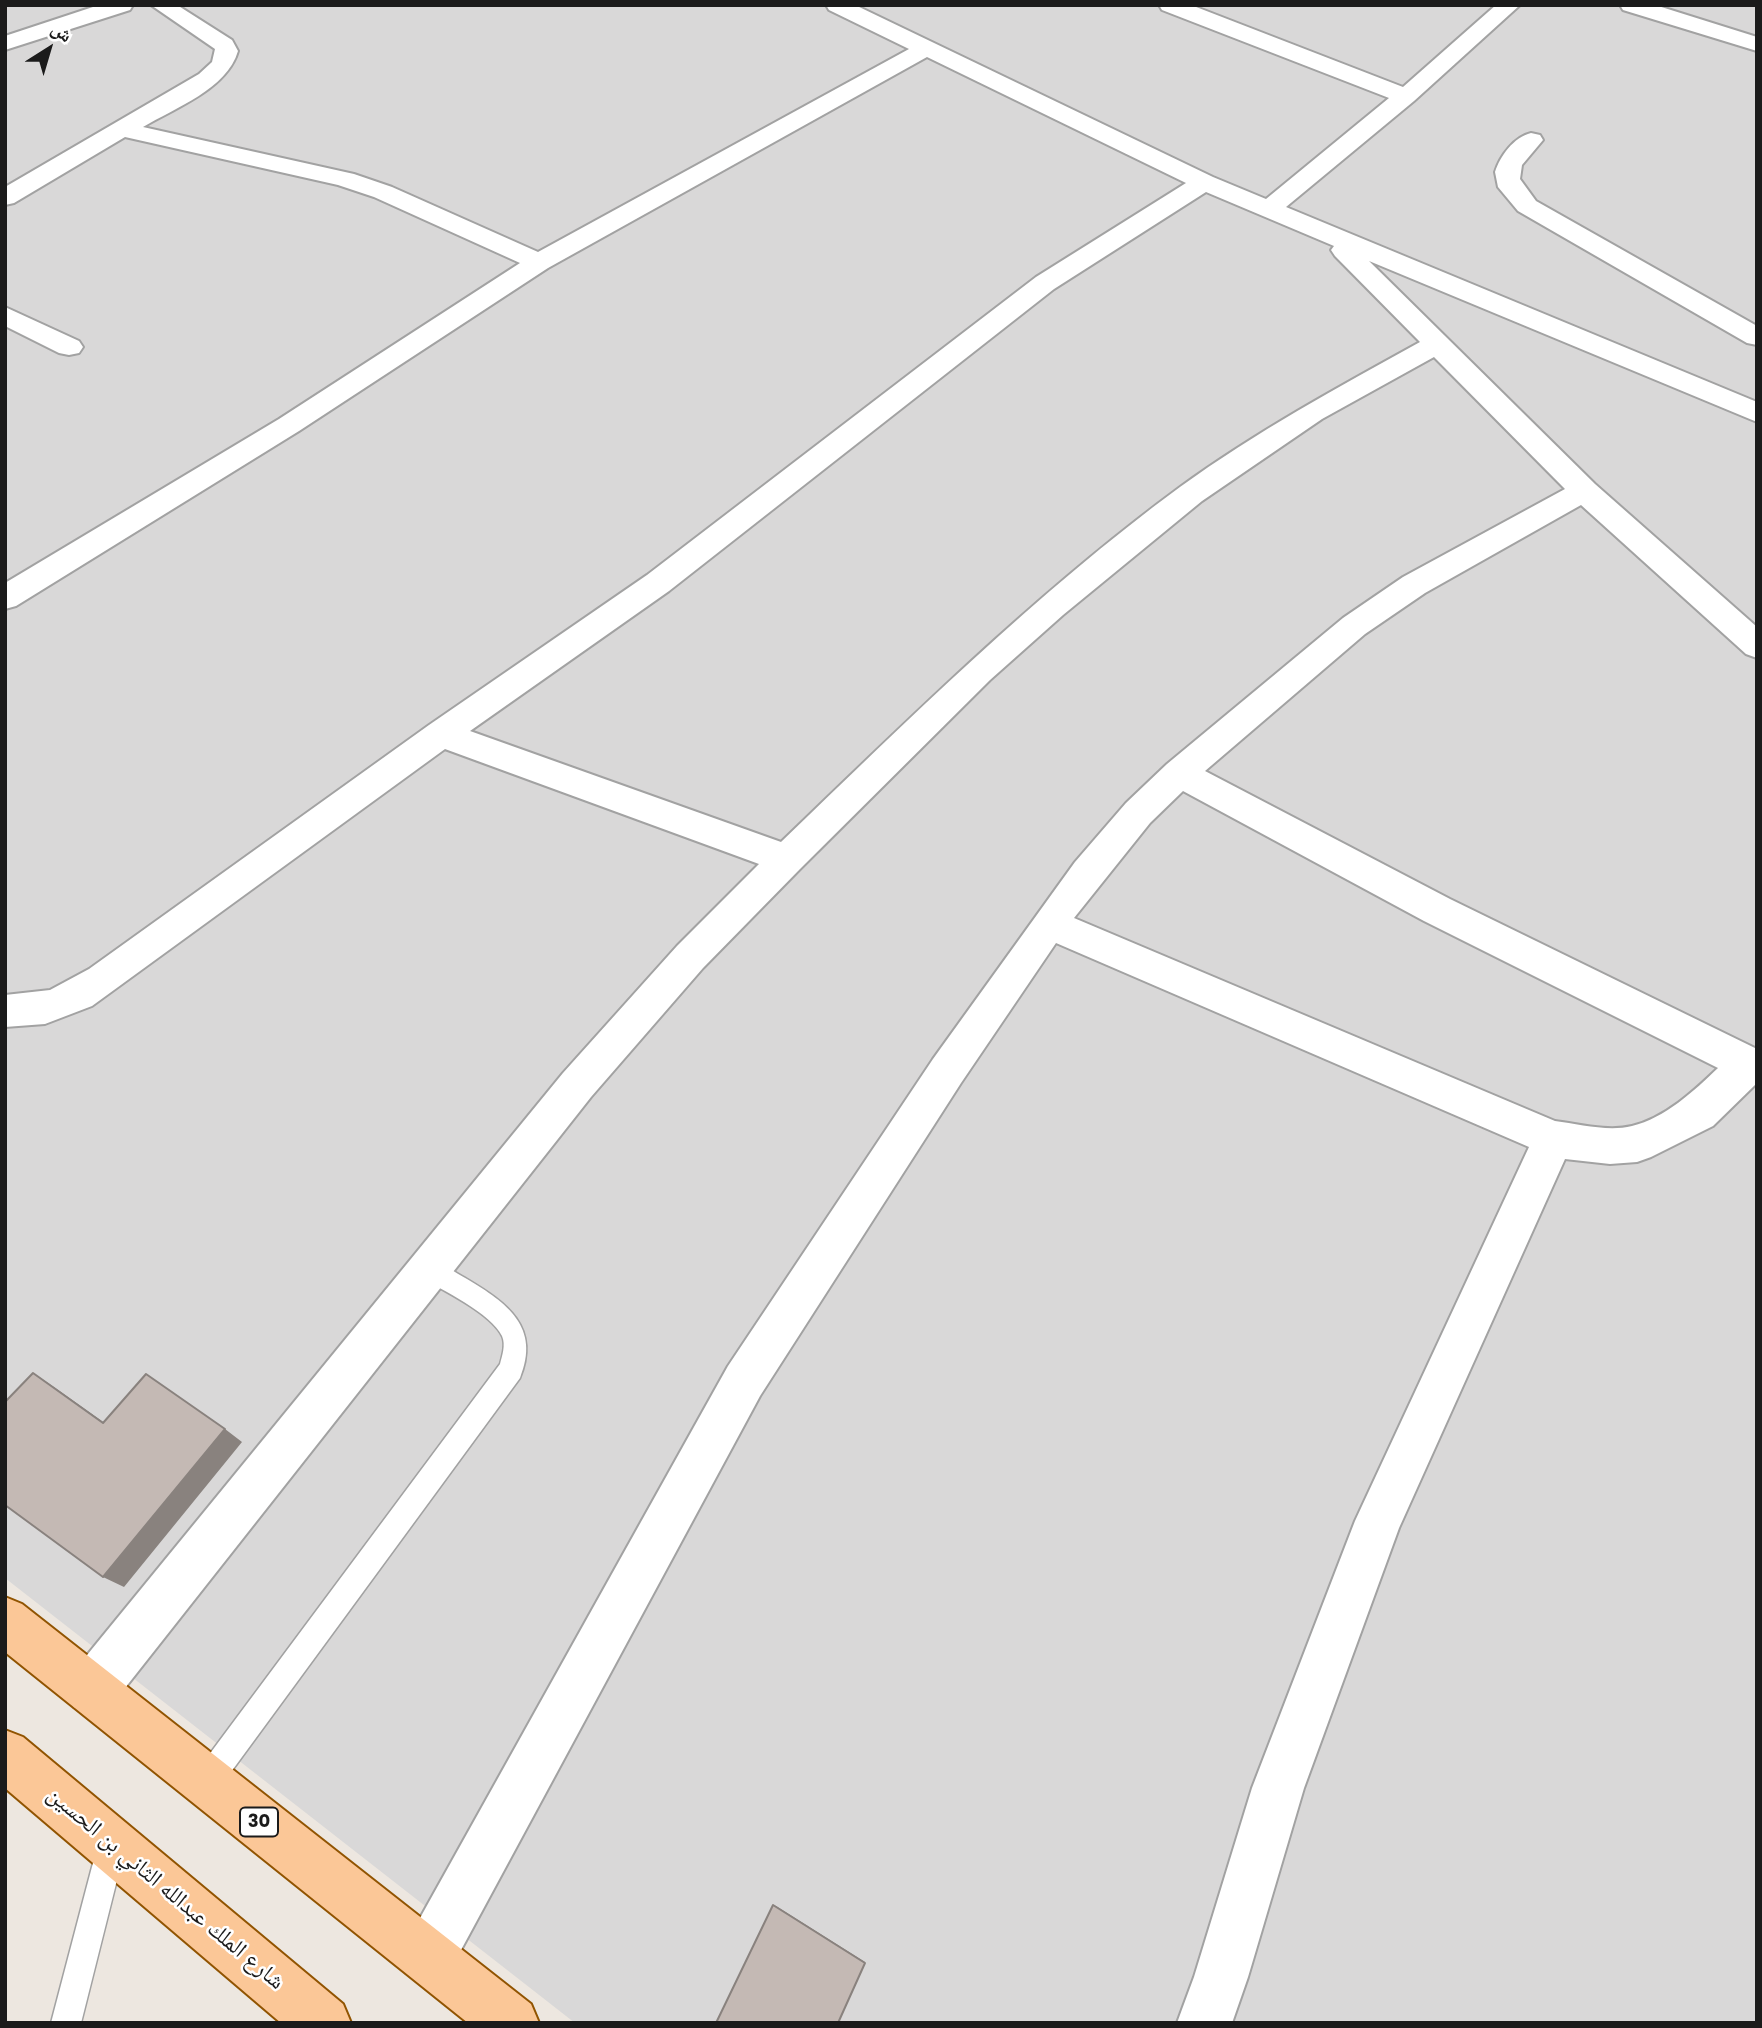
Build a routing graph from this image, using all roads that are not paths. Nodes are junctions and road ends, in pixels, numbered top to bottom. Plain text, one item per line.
1 (122, 5) edge
2 (162, 5) edge
3 (837, 5) edge
4 (1170, 5) edge
5 (1509, 5) edge
6 (1631, 5) edge
7 (1205, 11) edge
8 (5, 43) edge
9 (1757, 44) edge
10 (927, 48) junction
11 (1406, 96) junction
12 (120, 129) junction
13 (1531, 140) dead end
14 (1204, 182) junction
15 (5, 198) edge
16 (1269, 209) junction
17 (1330, 236) junction
18 (539, 262) junction
19 (5, 315) edge
20 (1757, 337) edge
21 (1437, 344) junction
22 (69, 347) dead end
23 (1757, 413) edge
24 (1584, 491) junction
25 (5, 598) edge
26 (1757, 646) edge
27 (441, 734) junction
28 (1178, 773) junction
29 (787, 859) junction
30 (1048, 924) junction
31 (5, 1011) edge
32 (1753, 1065) edge
33 (1553, 1139) junction
34 (428, 1269) junction
35 (5, 1621) edge
36 (92, 1689) junction
37 (5, 1755) edge
38 (207, 1781) junction
39 (112, 1842) junction
40 (429, 1955) junction
41 (66, 2023) edge
42 (324, 2023) edge
43 (512, 2023) edge
44 (1204, 2023) edge

1 - 8 street
2 - 12 street
3 - 10 street
4 - 7 street
5 - 11 street
6 - 9 street
7 - 11 street
10 - 14 street
10 - 18 street
11 - 16 street
12 - 15 street
12 - 18 street
13 - 20 street
14 - 16 street
14 - 27 street
16 - 17 street
17 - 21 street
17 - 23 street
18 - 25 street
19 - 22 street
21 - 24 street
21 - 29 street
24 - 26 street
24 - 28 street
27 - 29 street
27 - 31 street
28 - 30 street
28 - 32 street
29 - 34 street
30 - 33 street
30 - 40 street
32 - 33 street
33 - 44 street
34 - 36 street
34 - 38 lane
35 - 36 main road, 30
36 - 38 main road, 30
37 - 39 main road, شارع الملك عبدالله الثاني بن الحسين
38 - 40 main road, 30
39 - 41 lane
39 - 42 main road, شارع الملك عبدالله الثاني بن الحسين
40 - 43 main road, 30

